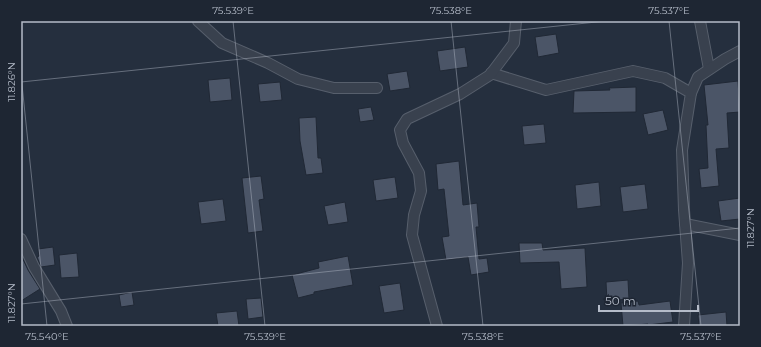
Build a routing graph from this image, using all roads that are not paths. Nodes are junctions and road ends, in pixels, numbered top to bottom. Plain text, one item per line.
1 (198, 21) edge
2 (516, 21) edge
3 (700, 21) edge
4 (740, 51) edge
5 (709, 69) junction
6 (491, 73) junction
7 (377, 88) dead end
8 (691, 92) junction
9 (685, 224) junction
10 (740, 235) edge
11 (21, 239) edge
12 (67, 326) edge
13 (437, 326) edge
14 (684, 326) edge

1 - 7 street
2 - 6 street
3 - 5 street
4 - 5 street
5 - 8 street
6 - 8 street
6 - 13 street
8 - 9 street
9 - 10 street
9 - 14 street
11 - 12 street

